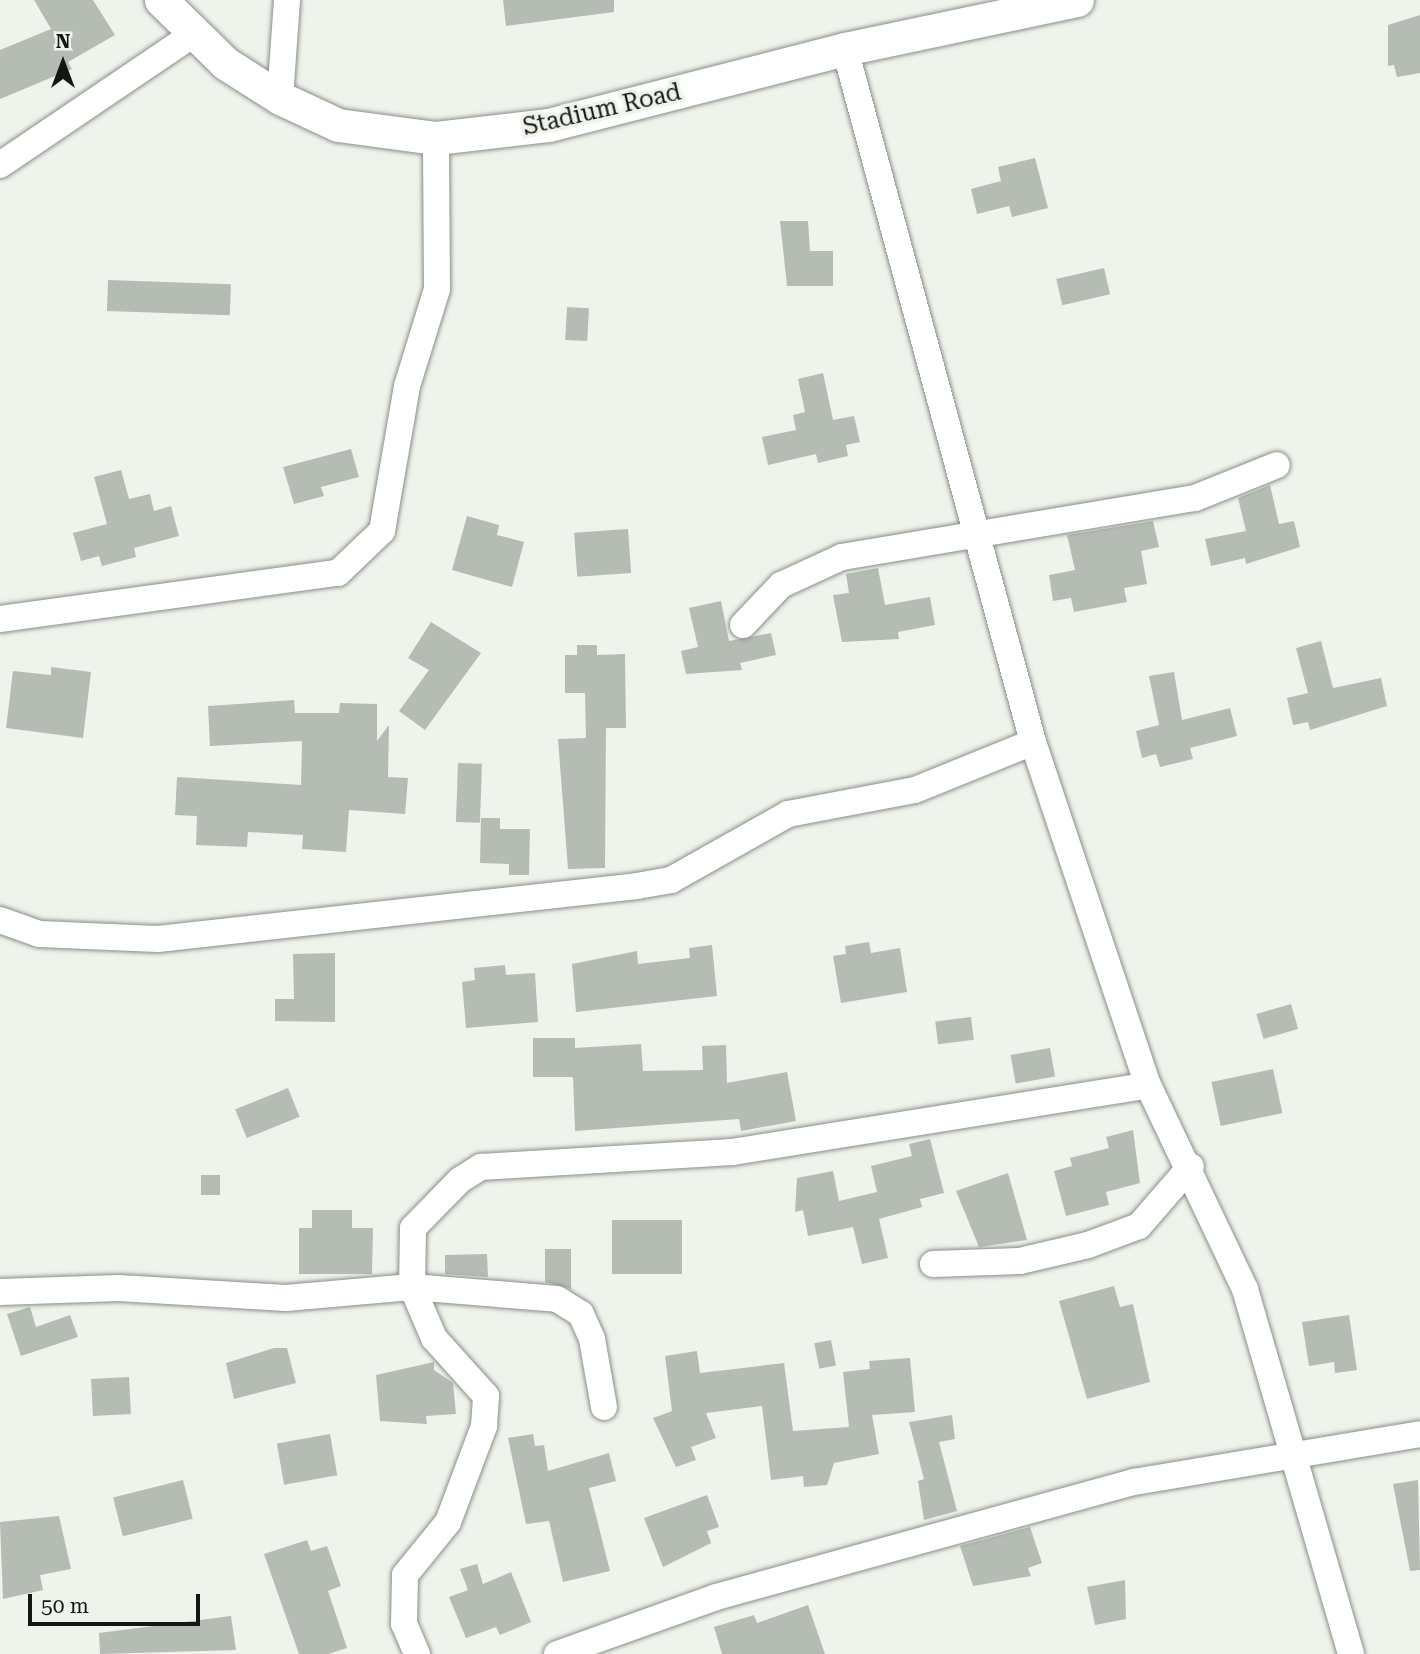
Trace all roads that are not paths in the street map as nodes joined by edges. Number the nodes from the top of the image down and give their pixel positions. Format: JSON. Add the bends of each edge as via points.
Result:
{"nodes":[{"id":1,"x":161,"y":0,"type":"edge"},
{"id":2,"x":287,"y":0,"type":"edge"},
{"id":3,"x":1077,"y":0,"type":"edge"},
{"id":4,"x":192,"y":35,"type":"junction"},
{"id":5,"x":845,"y":49,"type":"junction"},
{"id":6,"x":280,"y":98,"type":"junction"},
{"id":7,"x":436,"y":138,"type":"junction"},
{"id":8,"x":0,"y":165,"type":"edge"},
{"id":9,"x":1277,"y":465,"type":"dead end"},
{"id":10,"x":975,"y":530,"type":"junction"},
{"id":11,"x":0,"y":619,"type":"edge"},
{"id":12,"x":743,"y":625,"type":"dead end"},
{"id":13,"x":1033,"y":742,"type":"junction"},
{"id":14,"x":0,"y":920,"type":"edge"},
{"id":15,"x":1148,"y":1085,"type":"junction"},
{"id":16,"x":1191,"y":1166,"type":"junction"},
{"id":17,"x":933,"y":1264,"type":"dead end"},
{"id":18,"x":412,"y":1287,"type":"junction"},
{"id":19,"x":0,"y":1292,"type":"edge"},
{"id":20,"x":604,"y":1407,"type":"dead end"},
{"id":21,"x":1420,"y":1434,"type":"edge"},
{"id":22,"x":1290,"y":1459,"type":"junction"},
{"id":23,"x":416,"y":1654,"type":"edge"},
{"id":24,"x":557,"y":1654,"type":"edge"},
{"id":25,"x":1351,"y":1654,"type":"edge"}],
"edges":[{"from":1,"to":4,"type":"main road","name":"Stadium Road"},
{"from":2,"to":6,"type":"street"},
{"from":3,"to":5,"type":"main road","name":"Stadium Road"},
{"from":4,"to":6,"type":"main road","name":"Stadium Road"},
{"from":4,"to":8,"type":"street"},
{"from":5,"to":7,"type":"main road","name":"Stadium Road","via":[[549,125]]},
{"from":5,"to":10,"type":"street"},
{"from":6,"to":7,"type":"main road","name":"Stadium Road","via":[[338,125]]},
{"from":7,"to":11,"type":"street","via":[[437,289],[407,386],[382,531],[338,573]]},
{"from":9,"to":10,"type":"street","via":[[1195,498]]},
{"from":10,"to":12,"type":"street","via":[[842,556],[780,585]]},
{"from":10,"to":13,"type":"street"},
{"from":13,"to":14,"type":"street","via":[[915,790],[788,814],[671,880],[637,886],[158,939],[39,934]]},
{"from":13,"to":15,"type":"street"},
{"from":15,"to":16,"type":"street"},
{"from":15,"to":18,"type":"street","via":[[732,1152],[481,1167],[413,1228]]},
{"from":16,"to":17,"type":"street","via":[[1139,1226],[1088,1245],[1020,1261]]},
{"from":16,"to":22,"type":"street","via":[[1245,1289]]},
{"from":18,"to":19,"type":"street","via":[[286,1298],[119,1288]]},
{"from":18,"to":20,"type":"street","via":[[557,1299],[581,1314]]},
{"from":18,"to":23,"type":"street","via":[[434,1338],[486,1396],[484,1426],[448,1522],[405,1575],[404,1624]]},
{"from":21,"to":22,"type":"street"},
{"from":22,"to":24,"type":"street","via":[[1122,1485],[716,1597]]},
{"from":22,"to":25,"type":"street"}]}
